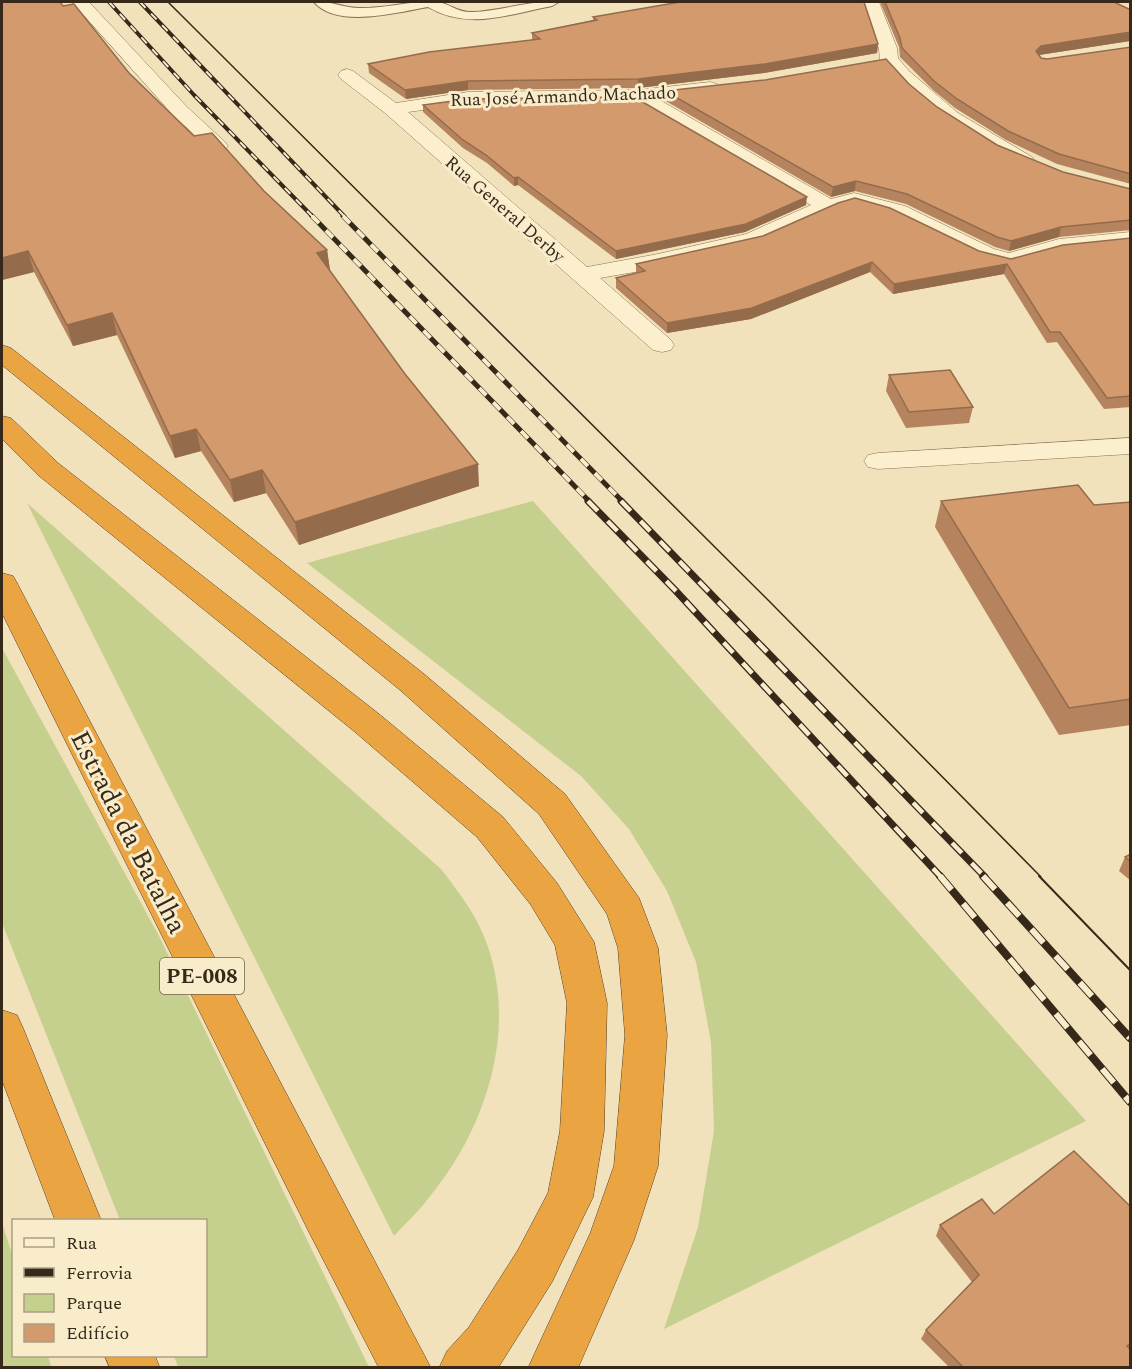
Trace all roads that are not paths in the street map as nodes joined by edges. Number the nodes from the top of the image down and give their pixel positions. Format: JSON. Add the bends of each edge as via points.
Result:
{"nodes":[{"id":1,"x":80,"y":2,"type":"edge"},
{"id":2,"x":321,"y":2,"type":"edge"},
{"id":3,"x":431,"y":2,"type":"edge"},
{"id":4,"x":552,"y":2,"type":"edge"},
{"id":5,"x":871,"y":2,"type":"edge"},
{"id":6,"x":889,"y":59,"type":"junction"},
{"id":7,"x":868,"y":62,"type":"edge"},
{"id":8,"x":347,"y":75,"type":"dead end"},
{"id":9,"x":730,"y":85,"type":"edge"},
{"id":10,"x":638,"y":96,"type":"junction"},
{"id":11,"x":392,"y":110,"type":"junction"},
{"id":12,"x":218,"y":146,"type":"edge"},
{"id":13,"x":1041,"y":168,"type":"edge"},
{"id":14,"x":828,"y":206,"type":"junction"},
{"id":15,"x":1131,"y":239,"type":"edge"},
{"id":16,"x":581,"y":275,"type":"junction"},
{"id":17,"x":662,"y":345,"type":"dead end"},
{"id":18,"x":2,"y":352,"type":"edge"},
{"id":19,"x":2,"y":424,"type":"edge"},
{"id":20,"x":1131,"y":446,"type":"edge"},
{"id":21,"x":878,"y":461,"type":"dead end"},
{"id":22,"x":2,"y":583,"type":"edge"},
{"id":23,"x":2,"y":1028,"type":"edge"},
{"id":24,"x":77,"y":1219,"type":"edge"},
{"id":25,"x":406,"y":1368,"type":"edge"},
{"id":26,"x":464,"y":1368,"type":"edge"},
{"id":27,"x":553,"y":1368,"type":"edge"}],
"edges":[{"from":1,"to":12,"type":"street","via":[[180,111]]},
{"from":2,"to":3,"type":"lane","via":[[338,10],[359,12]]},
{"from":3,"to":4,"type":"lane","via":[[448,13],[471,16]]},
{"from":5,"to":6,"type":"street"},
{"from":6,"to":7,"type":"street"},
{"from":6,"to":13,"type":"street","via":[[901,76],[937,106],[999,147]]},
{"from":8,"to":11,"type":"street","name":"Rua General Derby"},
{"from":9,"to":10,"type":"street","name":"Rua José Armando Machado"},
{"from":10,"to":11,"type":"street","name":"Rua José Armando Machado","via":[[468,98]]},
{"from":10,"to":14,"type":"street"},
{"from":11,"to":16,"type":"street","name":"Rua General Derby"},
{"from":14,"to":15,"type":"street","via":[[845,200],[866,201],[986,254],[1009,260],[1059,246]]},
{"from":14,"to":16,"type":"street","via":[[753,239]]},
{"from":16,"to":17,"type":"street","name":"Rua General Derby"},
{"from":18,"to":27,"type":"highway","via":[[412,682],[552,804],[625,909],[638,948],[646,1035],[636,1166],[610,1240]]},
{"from":19,"to":26,"type":"highway","via":[[48,469],[368,723],[490,827],[544,894],[574,942],[587,1003],[582,1131],[570,1197],[535,1266],[486,1344]]},
{"from":20,"to":21,"type":"street"},
{"from":22,"to":25,"type":"highway","name":"Estrada da Batalha","number":"PE-008"},
{"from":23,"to":24,"type":"highway"}]}
